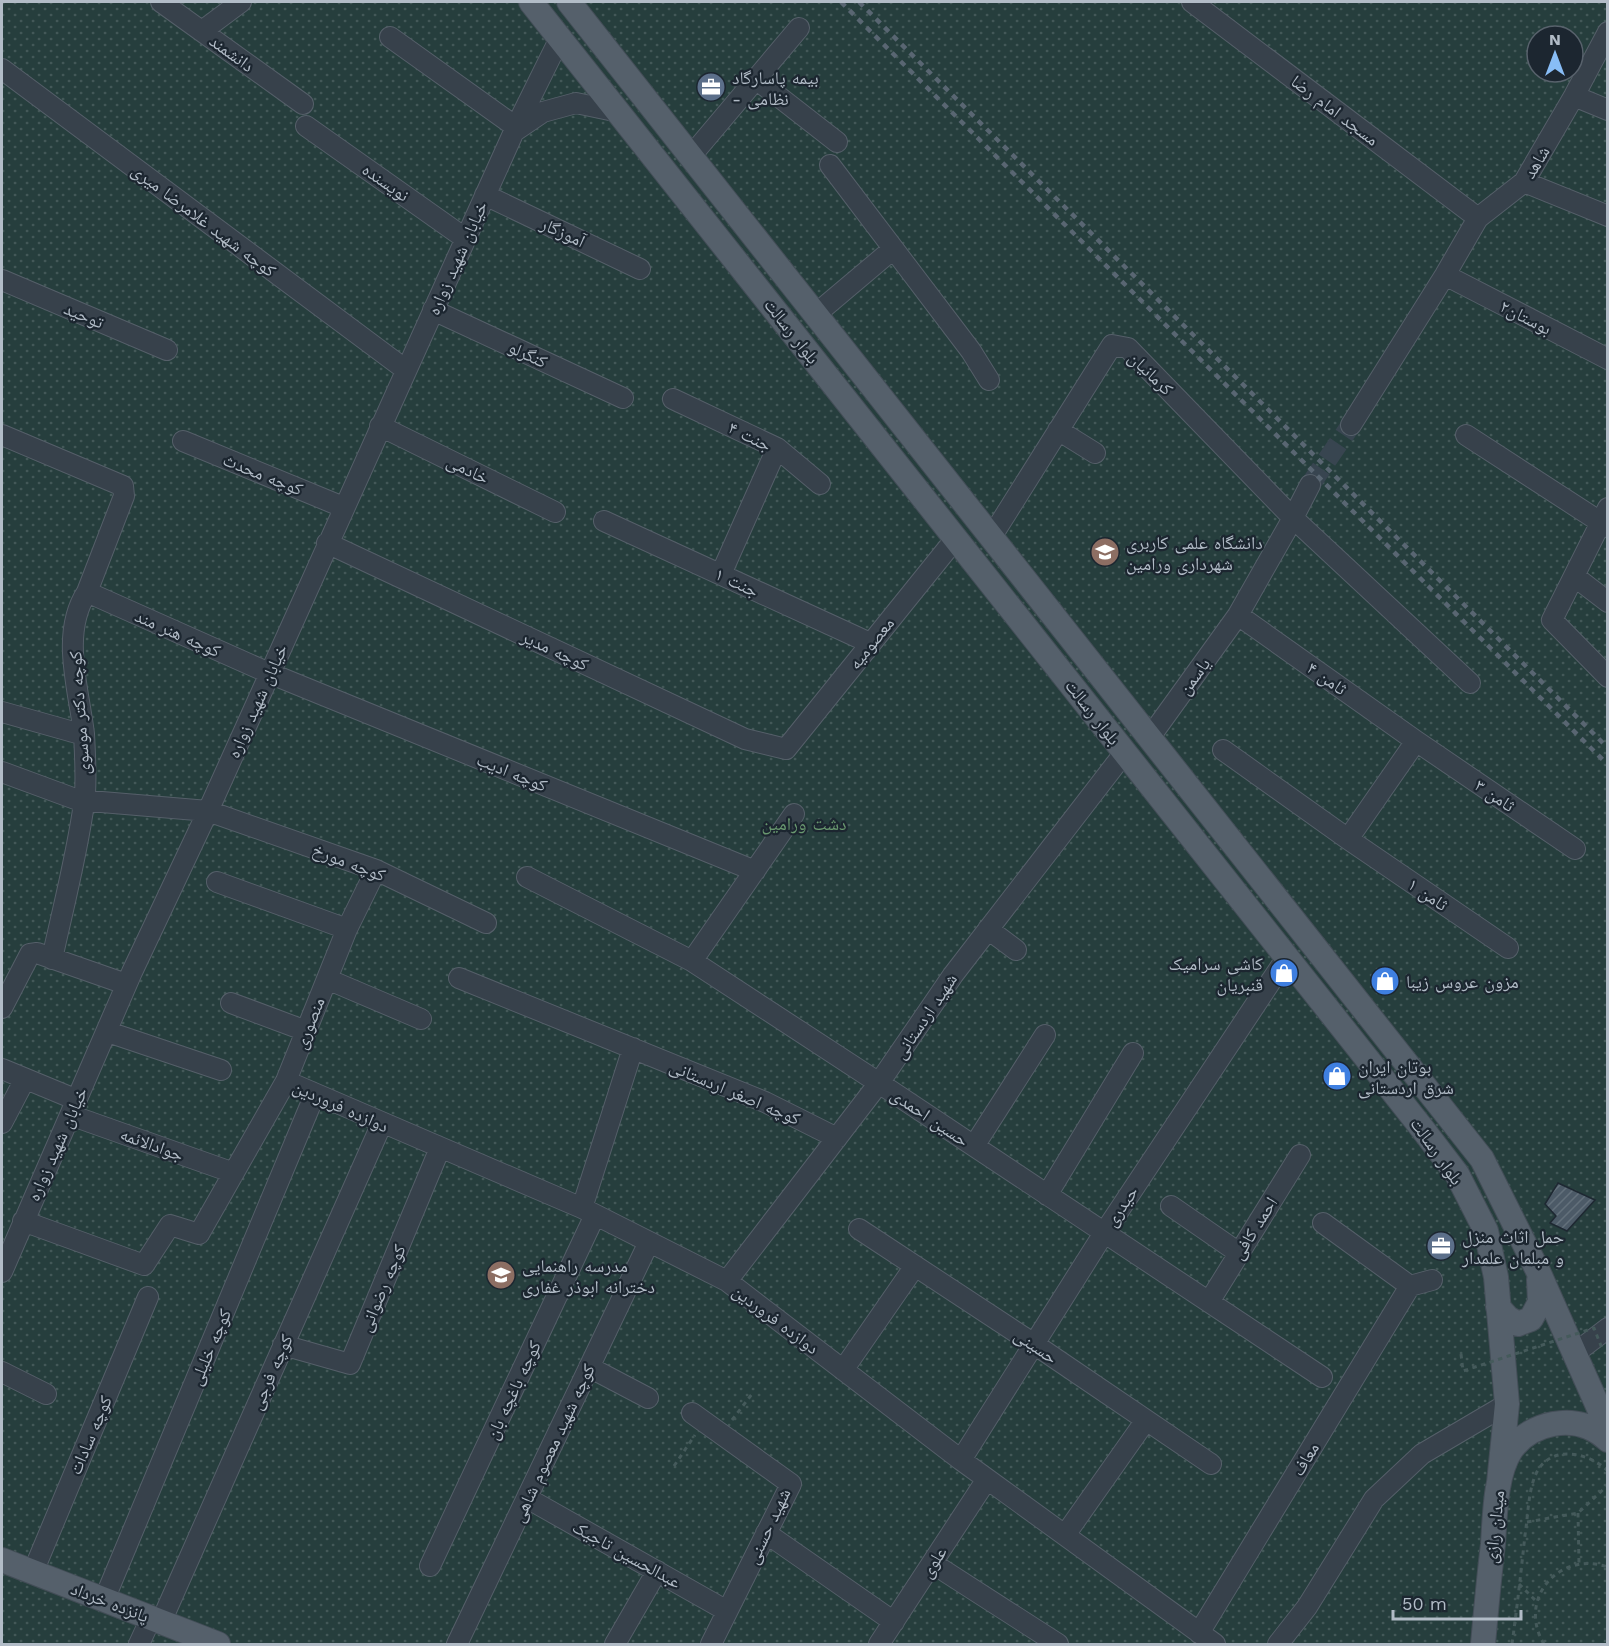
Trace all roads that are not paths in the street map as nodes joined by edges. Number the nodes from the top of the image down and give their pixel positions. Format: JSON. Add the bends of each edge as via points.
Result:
{"nodes":[{"id":1,"x":161,"y":2,"type":"edge"},
{"id":2,"x":241,"y":2,"type":"edge"},
{"id":3,"x":531,"y":2,"type":"edge"},
{"id":4,"x":568,"y":2,"type":"edge"},
{"id":5,"x":1192,"y":2,"type":"edge"},
{"id":6,"x":799,"y":28,"type":"dead end"},
{"id":7,"x":202,"y":31,"type":"junction"},
{"id":8,"x":1608,"y":32,"type":"edge"},
{"id":9,"x":390,"y":37,"type":"dead end"},
{"id":10,"x":560,"y":38,"type":"junction"},
{"id":11,"x":2,"y":69,"type":"edge"},
{"id":12,"x":756,"y":78,"type":"junction"},
{"id":13,"x":1575,"y":96,"type":"junction"},
{"id":14,"x":303,"y":104,"type":"dead end"},
{"id":15,"x":1608,"y":110,"type":"edge"},
{"id":16,"x":619,"y":112,"type":"junction"},
{"id":17,"x":306,"y":126,"type":"dead end"},
{"id":18,"x":515,"y":129,"type":"junction"},
{"id":19,"x":837,"y":142,"type":"dead end"},
{"id":20,"x":691,"y":156,"type":"junction"},
{"id":21,"x":830,"y":165,"type":"dead end"},
{"id":22,"x":1524,"y":182,"type":"junction"},
{"id":23,"x":485,"y":195,"type":"junction"},
{"id":24,"x":734,"y":210,"type":"junction"},
{"id":25,"x":1608,"y":216,"type":"edge"},
{"id":26,"x":1478,"y":218,"type":"junction"},
{"id":27,"x":711,"y":228,"type":"junction"},
{"id":28,"x":466,"y":238,"type":"junction"},
{"id":29,"x":893,"y":249,"type":"junction"},
{"id":30,"x":640,"y":268,"type":"dead end"},
{"id":31,"x":1444,"y":275,"type":"junction"},
{"id":32,"x":2,"y":280,"type":"edge"},
{"id":33,"x":433,"y":310,"type":"junction"},
{"id":34,"x":816,"y":314,"type":"junction"},
{"id":35,"x":166,"y":350,"type":"dead end"},
{"id":36,"x":1608,"y":358,"type":"edge"},
{"id":37,"x":406,"y":370,"type":"junction"},
{"id":38,"x":989,"y":380,"type":"dead end"},
{"id":39,"x":623,"y":398,"type":"dead end"},
{"id":40,"x":673,"y":399,"type":"dead end"},
{"id":41,"x":1351,"y":425,"type":"tunnel mouth"},
{"id":42,"x":380,"y":426,"type":"junction"},
{"id":43,"x":1058,"y":430,"type":"junction"},
{"id":44,"x":2,"y":435,"type":"edge"},
{"id":45,"x":1466,"y":435,"type":"dead end"},
{"id":46,"x":183,"y":441,"type":"dead end"},
{"id":47,"x":777,"y":448,"type":"junction"},
{"id":48,"x":1095,"y":453,"type":"dead end"},
{"id":49,"x":820,"y":484,"type":"dead end"},
{"id":50,"x":1310,"y":485,"type":"tunnel mouth"},
{"id":51,"x":343,"y":507,"type":"junction"},
{"id":52,"x":555,"y":512,"type":"dead end"},
{"id":53,"x":1293,"y":518,"type":"junction"},
{"id":54,"x":604,"y":520,"type":"dead end"},
{"id":55,"x":1605,"y":520,"type":"edge"},
{"id":56,"x":992,"y":536,"type":"junction"},
{"id":57,"x":956,"y":538,"type":"junction"},
{"id":58,"x":327,"y":543,"type":"junction"},
{"id":59,"x":721,"y":574,"type":"junction"},
{"id":60,"x":1574,"y":576,"type":"junction"},
{"id":61,"x":87,"y":592,"type":"junction"},
{"id":62,"x":1608,"y":602,"type":"edge"},
{"id":63,"x":1238,"y":615,"type":"junction"},
{"id":64,"x":870,"y":644,"type":"junction"},
{"id":65,"x":269,"y":673,"type":"junction"},
{"id":66,"x":1608,"y":677,"type":"edge"},
{"id":67,"x":1470,"y":682,"type":"dead end"},
{"id":68,"x":2,"y":712,"type":"edge"},
{"id":69,"x":84,"y":735,"type":"junction"},
{"id":70,"x":1150,"y":737,"type":"junction"},
{"id":71,"x":1416,"y":741,"type":"junction"},
{"id":72,"x":786,"y":749,"type":"joint"},
{"id":73,"x":1223,"y":750,"type":"dead end"},
{"id":74,"x":1125,"y":752,"type":"junction"},
{"id":75,"x":2,"y":772,"type":"edge"},
{"id":76,"x":85,"y":801,"type":"junction"},
{"id":77,"x":208,"y":811,"type":"junction"},
{"id":78,"x":795,"y":814,"type":"dead end"},
{"id":79,"x":1348,"y":839,"type":"junction"},
{"id":80,"x":1575,"y":849,"type":"dead end"},
{"id":81,"x":376,"y":870,"type":"junction"},
{"id":82,"x":755,"y":871,"type":"junction"},
{"id":83,"x":527,"y":877,"type":"dead end"},
{"id":84,"x":217,"y":882,"type":"dead end"},
{"id":85,"x":486,"y":924,"type":"dead end"},
{"id":86,"x":347,"y":929,"type":"junction"},
{"id":87,"x":988,"y":929,"type":"junction"},
{"id":88,"x":1508,"y":948,"type":"dead end"},
{"id":89,"x":1016,"y":950,"type":"dead end"},
{"id":90,"x":1287,"y":957,"type":"junction"},
{"id":91,"x":52,"y":959,"type":"junction"},
{"id":92,"x":692,"y":962,"type":"junction"},
{"id":93,"x":459,"y":978,"type":"dead end"},
{"id":94,"x":327,"y":979,"type":"junction"},
{"id":95,"x":120,"y":982,"type":"dead end"},
{"id":96,"x":231,"y":1003,"type":"dead end"},
{"id":97,"x":2,"y":1008,"type":"edge"},
{"id":98,"x":421,"y":1020,"type":"dead end"},
{"id":99,"x":306,"y":1031,"type":"junction"},
{"id":100,"x":108,"y":1032,"type":"junction"},
{"id":101,"x":1045,"y":1035,"type":"dead end"},
{"id":102,"x":633,"y":1048,"type":"junction"},
{"id":103,"x":1133,"y":1053,"type":"dead end"},
{"id":104,"x":2,"y":1069,"type":"edge"},
{"id":105,"x":221,"y":1070,"type":"dead end"},
{"id":106,"x":25,"y":1079,"type":"junction"},
{"id":107,"x":286,"y":1081,"type":"junction"},
{"id":108,"x":879,"y":1083,"type":"junction"},
{"id":109,"x":315,"y":1094,"type":"junction"},
{"id":110,"x":73,"y":1108,"type":"junction"},
{"id":111,"x":2,"y":1123,"type":"edge"},
{"id":112,"x":382,"y":1123,"type":"junction"},
{"id":113,"x":837,"y":1138,"type":"junction"},
{"id":114,"x":974,"y":1146,"type":"junction"},
{"id":115,"x":440,"y":1148,"type":"junction"},
{"id":116,"x":1300,"y":1155,"type":"dead end"},
{"id":117,"x":234,"y":1173,"type":"junction"},
{"id":118,"x":1047,"y":1195,"type":"junction"},
{"id":119,"x":1171,"y":1206,"type":"dead end"},
{"id":120,"x":589,"y":1211,"type":"junction"},
{"id":121,"x":23,"y":1221,"type":"junction"},
{"id":122,"x":1323,"y":1222,"type":"dead end"},
{"id":123,"x":859,"y":1229,"type":"dead end"},
{"id":124,"x":1104,"y":1233,"type":"junction"},
{"id":125,"x":649,"y":1242,"type":"junction"},
{"id":126,"x":1239,"y":1252,"type":"junction"},
{"id":127,"x":915,"y":1266,"type":"junction"},
{"id":128,"x":1538,"y":1271,"type":"junction"},
{"id":129,"x":2,"y":1272,"type":"edge"},
{"id":130,"x":1432,"y":1280,"type":"dead end"},
{"id":131,"x":727,"y":1281,"type":"junction"},
{"id":132,"x":1410,"y":1286,"type":"junction"},
{"id":133,"x":148,"y":1297,"type":"dead end"},
{"id":134,"x":1209,"y":1302,"type":"junction"},
{"id":135,"x":1498,"y":1307,"type":"junction"},
{"id":136,"x":1608,"y":1328,"type":"edge"},
{"id":137,"x":1034,"y":1344,"type":"junction"},
{"id":138,"x":284,"y":1345,"type":"junction"},
{"id":139,"x":1576,"y":1359,"type":"junction"},
{"id":140,"x":589,"y":1367,"type":"junction"},
{"id":141,"x":843,"y":1370,"type":"junction"},
{"id":142,"x":2,"y":1372,"type":"edge"},
{"id":143,"x":1322,"y":1377,"type":"dead end"},
{"id":144,"x":1608,"y":1389,"type":"edge"},
{"id":145,"x":46,"y":1394,"type":"dead end"},
{"id":146,"x":648,"y":1398,"type":"dead end"},
{"id":147,"x":1507,"y":1404,"type":"junction"},
{"id":148,"x":698,"y":1418,"type":"road end"},
{"id":149,"x":1146,"y":1420,"type":"junction"},
{"id":150,"x":1608,"y":1429,"type":"edge"},
{"id":151,"x":1608,"y":1440,"type":"edge"},
{"id":152,"x":961,"y":1460,"type":"junction"},
{"id":153,"x":1211,"y":1464,"type":"dead end"},
{"id":154,"x":987,"y":1479,"type":"junction"},
{"id":155,"x":1499,"y":1483,"type":"junction"},
{"id":156,"x":527,"y":1498,"type":"junction"},
{"id":157,"x":766,"y":1533,"type":"junction"},
{"id":158,"x":1065,"y":1535,"type":"junction"},
{"id":159,"x":2,"y":1560,"type":"edge"},
{"id":160,"x":932,"y":1563,"type":"junction"},
{"id":161,"x":430,"y":1566,"type":"dead end"},
{"id":162,"x":657,"y":1571,"type":"junction"},
{"id":163,"x":33,"y":1572,"type":"junction"},
{"id":164,"x":104,"y":1600,"type":"junction"},
{"id":165,"x":728,"y":1611,"type":"junction"},
{"id":166,"x":156,"y":1620,"type":"junction"},
{"id":167,"x":894,"y":1622,"type":"junction"},
{"id":168,"x":1207,"y":1639,"type":"edge"},
{"id":169,"x":139,"y":1644,"type":"edge"},
{"id":170,"x":218,"y":1644,"type":"edge"},
{"id":171,"x":457,"y":1644,"type":"edge"},
{"id":172,"x":615,"y":1644,"type":"edge"},
{"id":173,"x":712,"y":1644,"type":"edge"},
{"id":174,"x":879,"y":1644,"type":"edge"},
{"id":175,"x":1058,"y":1644,"type":"edge"},
{"id":176,"x":1278,"y":1644,"type":"edge"},
{"id":177,"x":1483,"y":1644,"type":"edge"}],
"edges":[{"from":1,"to":7,"type":"street","name":"دانشمند"},
{"from":2,"to":7,"type":"street"},
{"from":3,"to":10,"type":"main road","name":"بلوار رسالت"},
{"from":4,"to":20,"type":"main road","name":"بلوار رسالت"},
{"from":5,"to":26,"type":"street","name":"مسجد امام رضا"},
{"from":6,"to":12,"type":"street"},
{"from":7,"to":14,"type":"street","name":"دانشمند"},
{"from":8,"to":13,"type":"street","name":"شاهد"},
{"from":9,"to":18,"type":"street"},
{"from":10,"to":16,"type":"main road","name":"بلوار رسالت"},
{"from":10,"to":18,"type":"street","name":"خیابان شهید زواره"},
{"from":11,"to":37,"type":"street","name":"کوچه شهید غلامرضا میری"},
{"from":12,"to":19,"type":"street"},
{"from":12,"to":20,"type":"street"},
{"from":13,"to":15,"type":"street"},
{"from":13,"to":22,"type":"street","name":"شاهد"},
{"from":16,"to":18,"type":"street","via":[[576,103],[543,112]]},
{"from":16,"to":27,"type":"main road","name":"بلوار رسالت"},
{"from":17,"to":28,"type":"street","name":"نویسنده"},
{"from":18,"to":23,"type":"street","name":"خیابان شهید زواره"},
{"from":20,"to":24,"type":"main road","name":"بلوار رسالت"},
{"from":21,"to":29,"type":"street"},
{"from":22,"to":25,"type":"street"},
{"from":22,"to":26,"type":"street","name":"شاهد"},
{"from":23,"to":28,"type":"street","name":"خیابان شهید زواره"},
{"from":23,"to":30,"type":"street","name":"آموزگار"},
{"from":24,"to":27,"type":"main road"},
{"from":24,"to":34,"type":"main road","name":"بلوار رسالت"},
{"from":26,"to":31,"type":"street","name":"شاهد"},
{"from":27,"to":57,"type":"main road","name":"بلوار رسالت"},
{"from":28,"to":33,"type":"street","name":"خیابان شهید زواره"},
{"from":29,"to":34,"type":"street"},
{"from":29,"to":38,"type":"street"},
{"from":31,"to":36,"type":"street","name":"بوستان۲"},
{"from":31,"to":41,"type":"street","name":"شاهد"},
{"from":32,"to":35,"type":"street","name":"توحید"},
{"from":33,"to":37,"type":"street","name":"خیابان شهید زواره"},
{"from":33,"to":39,"type":"street","name":"کنگرلو"},
{"from":34,"to":56,"type":"main road","name":"بلوار رسالت"},
{"from":37,"to":42,"type":"street","name":"خیابان شهید زواره"},
{"from":40,"to":47,"type":"street","name":"جنت ۴"},
{"from":42,"to":51,"type":"street","name":"خیابان شهید زواره"},
{"from":42,"to":52,"type":"street","name":"خادمی"},
{"from":43,"to":48,"type":"street"},
{"from":43,"to":53,"type":"street","name":"کرمانیان","via":[[1112,345],[1128,348]]},
{"from":43,"to":56,"type":"street","name":"کرمانیان"},
{"from":44,"to":61,"type":"street","name":"کوچه دکتر موسوی","via":[[123,486],[124,496]]},
{"from":45,"to":55,"type":"street"},
{"from":46,"to":51,"type":"street","name":"کوچه محدث"},
{"from":47,"to":49,"type":"street","name":"جنت ۴"},
{"from":47,"to":59,"type":"street"},
{"from":50,"to":53,"type":"street","name":"یاسمن"},
{"from":51,"to":58,"type":"street","name":"خیابان شهید زواره"},
{"from":53,"to":63,"type":"street","name":"یاسمن"},
{"from":53,"to":67,"type":"street"},
{"from":54,"to":59,"type":"street","name":"جنت ۱"},
{"from":55,"to":60,"type":"street"},
{"from":56,"to":70,"type":"main road","name":"بلوار رسالت"},
{"from":57,"to":64,"type":"street","name":"معصومیه"},
{"from":57,"to":74,"type":"main road","name":"بلوار رسالت"},
{"from":58,"to":65,"type":"street","name":"خیابان شهید زواره"},
{"from":58,"to":72,"type":"street","name":"کوچه مدیر","via":[[745,739]]},
{"from":59,"to":64,"type":"street","name":"جنت ۱"},
{"from":60,"to":62,"type":"street"},
{"from":60,"to":66,"type":"street","via":[[1552,620]]},
{"from":61,"to":65,"type":"street","name":"کوچه هنر مند"},
{"from":61,"to":69,"type":"street","name":"کوچه دکتر موسوی","via":[[78,611],[72,663]]},
{"from":63,"to":70,"type":"street","name":"یاسمن"},
{"from":63,"to":71,"type":"street","name":"ثامن ۴"},
{"from":64,"to":72,"type":"street","name":"معصومیه"},
{"from":65,"to":77,"type":"street","name":"خیابان شهید زواره"},
{"from":65,"to":82,"type":"street","name":"کوچه ادیب"},
{"from":68,"to":69,"type":"street"},
{"from":69,"to":76,"type":"street","name":"کوچه دکتر موسوی"},
{"from":70,"to":128,"type":"main road","name":"بلوار رسالت","via":[[1482,1159]]},
{"from":71,"to":79,"type":"street"},
{"from":71,"to":80,"type":"street","name":"ثامن ۳"},
{"from":73,"to":79,"type":"street","name":"ثامن ۱"},
{"from":74,"to":87,"type":"street","name":"شهید اردستانی"},
{"from":74,"to":90,"type":"main road","name":"بلوار رسالت"},
{"from":75,"to":76,"type":"street","name":"کوچه مورخ"},
{"from":76,"to":77,"type":"street","name":"کوچه مورخ"},
{"from":76,"to":91,"type":"street","name":"کوچه دکتر موسوی"},
{"from":77,"to":81,"type":"street","name":"کوچه مورخ"},
{"from":77,"to":100,"type":"street","name":"خیابان شهید زواره"},
{"from":78,"to":82,"type":"street"},
{"from":79,"to":88,"type":"street","name":"ثامن ۱"},
{"from":81,"to":85,"type":"street","name":"کوچه مورخ"},
{"from":81,"to":86,"type":"street","name":"منصوری"},
{"from":82,"to":92,"type":"street"},
{"from":83,"to":92,"type":"street","name":"حسین احمدی"},
{"from":84,"to":86,"type":"street"},
{"from":86,"to":94,"type":"street","name":"منصوری"},
{"from":87,"to":89,"type":"street"},
{"from":87,"to":108,"type":"street","name":"شهید اردستانی"},
{"from":90,"to":124,"type":"street","name":"حیدری"},
{"from":90,"to":135,"type":"main road","name":"بلوار رسالت","via":[[1457,1174],[1486,1231]]},
{"from":91,"to":95,"type":"street"},
{"from":91,"to":97,"type":"street","via":[[30,954]]},
{"from":92,"to":108,"type":"street","name":"حسین احمدی"},
{"from":93,"to":102,"type":"street","name":"کوچه اصغر اردستانی"},
{"from":94,"to":98,"type":"street"},
{"from":94,"to":99,"type":"street","name":"منصوری"},
{"from":96,"to":99,"type":"street"},
{"from":99,"to":107,"type":"street","name":"منصوری"},
{"from":100,"to":105,"type":"street"},
{"from":100,"to":110,"type":"street","name":"خیابان شهید زواره"},
{"from":101,"to":114,"type":"street"},
{"from":102,"to":113,"type":"street","name":"کوچه اصغر اردستانی","via":[[765,1102]]},
{"from":102,"to":120,"type":"street"},
{"from":103,"to":118,"type":"street"},
{"from":104,"to":106,"type":"street","name":"جوادالائمه"},
{"from":106,"to":110,"type":"street","name":"جوادالائمه"},
{"from":106,"to":111,"type":"street"},
{"from":107,"to":109,"type":"street","name":"دوازده فروردین"},
{"from":107,"to":117,"type":"street","name":"منصوری"},
{"from":108,"to":113,"type":"street","name":"شهید اردستانی"},
{"from":108,"to":114,"type":"street","name":"حسین احمدی"},
{"from":109,"to":112,"type":"street","name":"دوازده فروردین"},
{"from":109,"to":164,"type":"street","name":"کوچه خلیلی"},
{"from":110,"to":117,"type":"street","name":"جوادالائمه"},
{"from":110,"to":121,"type":"street","name":"خیابان شهید زواره"},
{"from":112,"to":115,"type":"street","name":"دوازده فروردین"},
{"from":112,"to":138,"type":"street","name":"کوچه فرجی"},
{"from":113,"to":131,"type":"street","name":"شهید اردستانی"},
{"from":114,"to":118,"type":"street","name":"حسین احمدی"},
{"from":115,"to":120,"type":"street","name":"دوازده فروردین"},
{"from":115,"to":138,"type":"street","name":"کوچه رضوانی","via":[[350,1364]]},
{"from":116,"to":126,"type":"street","name":"احمد کافی"},
{"from":117,"to":121,"type":"street","name":"منصوری","via":[[200,1234],[170,1224],[144,1265]]},
{"from":118,"to":124,"type":"street","name":"حسین احمدی"},
{"from":119,"to":126,"type":"street"},
{"from":120,"to":125,"type":"street","name":"دوازده فروردین"},
{"from":120,"to":161,"type":"street","name":"کوچه باغچه بان"},
{"from":121,"to":129,"type":"street","name":"خیابان شهید زواره"},
{"from":122,"to":132,"type":"street"},
{"from":123,"to":127,"type":"street","name":"حسینی"},
{"from":124,"to":134,"type":"street","name":"حسین احمدی"},
{"from":124,"to":137,"type":"street","name":"حیدری"},
{"from":125,"to":131,"type":"street","name":"دوازده فروردین"},
{"from":125,"to":140,"type":"street","name":"کوچه شهید معصوم شاهی"},
{"from":126,"to":134,"type":"street","name":"احمد کافی"},
{"from":127,"to":137,"type":"street","name":"حسینی"},
{"from":127,"to":141,"type":"street"},
{"from":128,"to":135,"type":"main road","via":[[1540,1302],[1531,1319],[1518,1324]]},
{"from":128,"to":139,"type":"main road","name":"بلوار رسالت"},
{"from":130,"to":132,"type":"street"},
{"from":131,"to":141,"type":"street","name":"دوازده فروردین"},
{"from":132,"to":168,"type":"street","name":"معاف"},
{"from":133,"to":163,"type":"street","name":"کوچه سادات"},
{"from":134,"to":143,"type":"street","name":"حسین احمدی"},
{"from":135,"to":147,"type":"main road","name":"بلوار رسالت"},
{"from":136,"to":139,"type":"street"},
{"from":137,"to":149,"type":"street","name":"حسینی"},
{"from":137,"to":152,"type":"street","name":"حیدری"},
{"from":138,"to":166,"type":"street","name":"کوچه فرجی"},
{"from":139,"to":144,"type":"main road"},
{"from":139,"to":150,"type":"main road","name":"بلوار رسالت"},
{"from":140,"to":146,"type":"street"},
{"from":140,"to":156,"type":"street","name":"کوچه شهید معصوم شاهی"},
{"from":141,"to":152,"type":"street","name":"دوازده فروردین"},
{"from":142,"to":145,"type":"street"},
{"from":147,"to":155,"type":"main road","name":"بلوار رسالت"},
{"from":147,"to":176,"type":"street","via":[[1422,1454],[1374,1499],[1307,1607]]},
{"from":148,"to":157,"type":"street","name":"شهید حسنی","via":[[790,1484]]},
{"from":149,"to":153,"type":"street","name":"حسینی"},
{"from":149,"to":158,"type":"street"},
{"from":151,"to":155,"type":"main road","name":"میدان رازی","via":[[1594,1428],[1577,1424],[1544,1426],[1526,1435],[1511,1450]]},
{"from":152,"to":154,"type":"street","name":"دوازده فروردین"},
{"from":154,"to":158,"type":"street","name":"دوازده فروردین"},
{"from":154,"to":160,"type":"street","name":"علوی"},
{"from":155,"to":177,"type":"main road","name":"میدان رازی"},
{"from":156,"to":162,"type":"street","name":"عبدالحسین تاجیک"},
{"from":156,"to":171,"type":"street","name":"کوچه شهید معصوم شاهی"},
{"from":157,"to":165,"type":"street","name":"شهید حسنی"},
{"from":157,"to":167,"type":"street"},
{"from":158,"to":168,"type":"street","name":"دوازده فروردین"},
{"from":159,"to":163,"type":"main road","name":"پانزده خرداد"},
{"from":160,"to":167,"type":"street","name":"علوی"},
{"from":160,"to":175,"type":"street"},
{"from":162,"to":165,"type":"street","name":"عبدالحسین تاجیک"},
{"from":162,"to":172,"type":"street"},
{"from":163,"to":164,"type":"main road","name":"پانزده خرداد"},
{"from":164,"to":166,"type":"main road","name":"پانزده خرداد"},
{"from":165,"to":173,"type":"street","name":"شهید حسنی"},
{"from":166,"to":169,"type":"street","name":"کوچه فرجی"},
{"from":166,"to":170,"type":"main road","name":"پانزده خرداد"},
{"from":167,"to":174,"type":"street","name":"علوی"}]}
